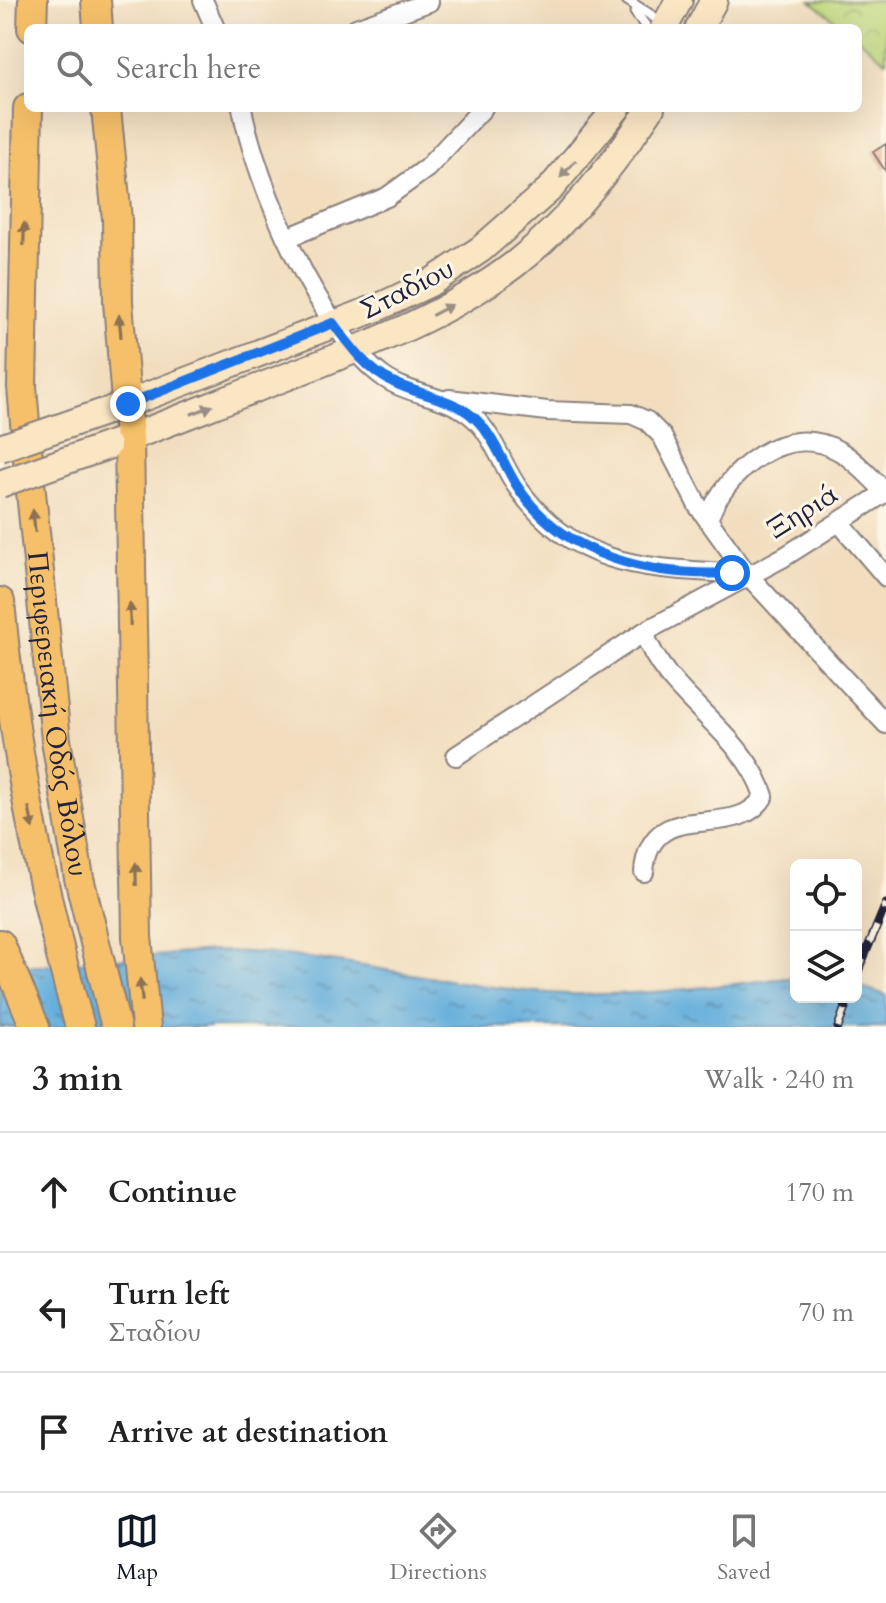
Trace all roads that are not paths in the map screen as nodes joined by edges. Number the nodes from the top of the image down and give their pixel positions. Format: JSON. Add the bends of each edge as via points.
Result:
{"nodes":[{"id":1,"x":33,"y":0,"type":"edge"},
{"id":2,"x":96,"y":0,"type":"edge"},
{"id":3,"x":203,"y":0,"type":"edge"},
{"id":4,"x":627,"y":0,"type":"edge"},
{"id":5,"x":714,"y":0,"type":"edge"},
{"id":6,"x":429,"y":2,"type":"edge"},
{"id":7,"x":668,"y":14,"type":"edge"},
{"id":8,"x":32,"y":24,"type":"edge"},
{"id":9,"x":98,"y":24,"type":"edge"},
{"id":10,"x":213,"y":24,"type":"edge"},
{"id":11,"x":367,"y":24,"type":"edge"},
{"id":12,"x":701,"y":24,"type":"edge"},
{"id":13,"x":28,"y":112,"type":"edge"},
{"id":14,"x":106,"y":112,"type":"edge"},
{"id":15,"x":243,"y":112,"type":"edge"},
{"id":16,"x":479,"y":112,"type":"edge"},
{"id":17,"x":614,"y":112,"type":"edge"},
{"id":18,"x":648,"y":112,"type":"edge"},
{"id":19,"x":287,"y":238,"type":"junction"},
{"id":20,"x":333,"y":323,"type":"junction"},
{"id":21,"x":354,"y":350,"type":"junction"},
{"id":22,"x":442,"y":400,"type":"junction"},
{"id":23,"x":116,"y":408,"type":"junction"},
{"id":24,"x":118,"y":442,"type":"junction"},
{"id":25,"x":0,"y":448,"type":"edge"},
{"id":26,"x":0,"y":484,"type":"edge"},
{"id":27,"x":886,"y":492,"type":"edge"},
{"id":28,"x":708,"y":519,"type":"junction"},
{"id":29,"x":839,"y":522,"type":"junction"},
{"id":30,"x":747,"y":574,"type":"junction"},
{"id":31,"x":886,"y":577,"type":"edge"},
{"id":32,"x":0,"y":602,"type":"edge"},
{"id":33,"x":644,"y":632,"type":"junction"},
{"id":34,"x":886,"y":724,"type":"edge"},
{"id":35,"x":456,"y":756,"type":"dead end"},
{"id":36,"x":644,"y":872,"type":"dead end"},
{"id":37,"x":2,"y":949,"type":"edge"},
{"id":38,"x":35,"y":1027,"type":"edge"},
{"id":39,"x":80,"y":1027,"type":"edge"},
{"id":40,"x":116,"y":1027,"type":"edge"},
{"id":41,"x":146,"y":1027,"type":"edge"}],
"edges":[{"from":1,"to":8,"type":"main road"},
{"from":2,"to":9,"type":"main road"},
{"from":3,"to":10,"type":"street"},
{"from":4,"to":7,"type":"lane"},
{"from":4,"to":7,"type":"lane"},
{"from":5,"to":12,"type":"main road"},
{"from":6,"to":11,"type":"street"},
{"from":40,"to":13,"type":"main road","name":"Περιφερειακή Οδός Βόλου","one_way":true,"via":[[79,878],[56,740],[27,450],[22,387]]},
{"from":23,"to":14,"type":"main road","one_way":true,"via":[[117,219]]},
{"from":15,"to":19,"type":"street"},
{"from":16,"to":19,"type":"street","via":[[400,189]]},
{"from":17,"to":20,"type":"main road","name":"Σταδίου","one_way":true,"via":[[551,188],[481,249],[410,294]]},
{"from":21,"to":18,"type":"main road","name":"Σταδίου","one_way":true,"via":[[446,308],[516,263],[594,186]]},
{"from":19,"to":20,"type":"street"},
{"from":20,"to":21,"type":"street"},
{"from":20,"to":23,"type":"main road","name":"Σταδίου"},
{"from":21,"to":22,"type":"street","via":[[393,383]]},
{"from":24,"to":21,"type":"main road","name":"Σταδίου","one_way":true},
{"from":22,"to":28,"type":"street","via":[[614,412],[643,419],[662,436]]},
{"from":22,"to":30,"type":"street","via":[[478,421],[523,494],[581,546],[613,560],[669,572]]},
{"from":23,"to":24,"type":"main road"},
{"from":23,"to":25,"type":"main road","name":"Σταδίου","bridge":true},
{"from":24,"to":26,"type":"main road","name":"Σταδίου","bridge":true},
{"from":41,"to":24,"type":"main road","one_way":true,"via":[[138,952]]},
{"from":27,"to":28,"type":"street","via":[[840,451],[820,443],[788,442],[724,486]]},
{"from":27,"to":29,"type":"street","name":"Ξηριά"},
{"from":28,"to":30,"type":"street"},
{"from":29,"to":30,"type":"street","name":"Ξηριά"},
{"from":29,"to":31,"type":"street"},
{"from":30,"to":33,"type":"street","name":"Ξηριά"},
{"from":30,"to":34,"type":"street"},
{"from":32,"to":39,"type":"main road","name":"Περιφερειακή Οδός Βόλου","one_way":true,"via":[[17,747]]},
{"from":33,"to":35,"type":"street","name":"Ξηριά"},
{"from":33,"to":36,"type":"street","via":[[661,668],[746,759],[764,796],[752,813],[738,820],[683,822],[668,828],[652,846]]},
{"from":37,"to":38,"type":"main road"}]}
